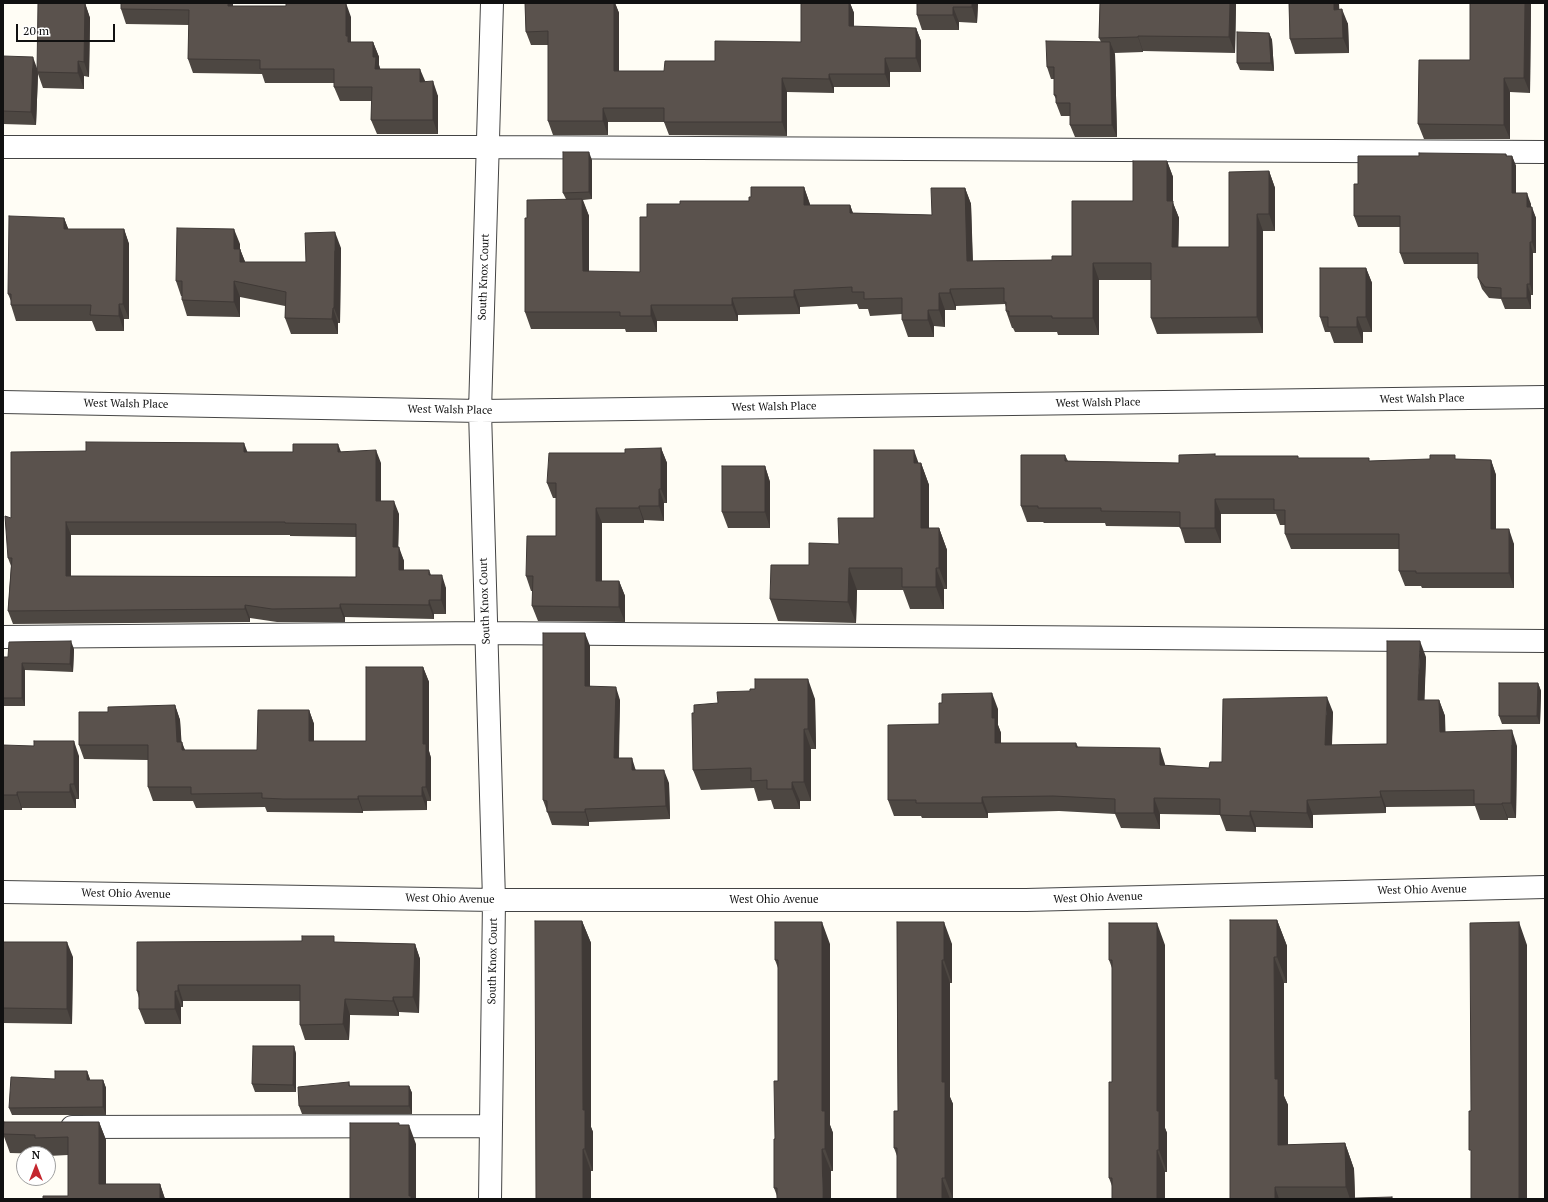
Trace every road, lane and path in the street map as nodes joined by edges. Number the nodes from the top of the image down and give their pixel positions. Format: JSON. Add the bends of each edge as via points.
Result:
{"nodes":[{"id":1,"x":492,"y":3,"type":"edge"},
{"id":2,"x":3,"y":147,"type":"edge"},
{"id":3,"x":488,"y":147,"type":"junction"},
{"id":4,"x":1545,"y":152,"type":"edge"},
{"id":5,"x":1545,"y":397,"type":"edge"},
{"id":6,"x":3,"y":402,"type":"edge"},
{"id":7,"x":480,"y":411,"type":"junction"},
{"id":8,"x":486,"y":633,"type":"junction"},
{"id":9,"x":3,"y":637,"type":"edge"},
{"id":10,"x":1545,"y":641,"type":"edge"},
{"id":11,"x":1545,"y":886,"type":"edge"},
{"id":12,"x":3,"y":892,"type":"edge"},
{"id":13,"x":494,"y":900,"type":"junction"},
{"id":14,"x":491,"y":1126,"type":"junction"},
{"id":15,"x":50,"y":1128,"type":"edge"},
{"id":16,"x":490,"y":1199,"type":"edge"}],
"edges":[{"from":1,"to":3,"type":"street","name":"South Knox Court"},
{"from":2,"to":3,"type":"street"},
{"from":3,"to":4,"type":"street"},
{"from":3,"to":7,"type":"street","name":"South Knox Court"},
{"from":5,"to":7,"type":"street","name":"West Walsh Place"},
{"from":6,"to":7,"type":"street","name":"West Walsh Place"},
{"from":7,"to":8,"type":"street","name":"South Knox Court"},
{"from":8,"to":9,"type":"street"},
{"from":8,"to":10,"type":"street"},
{"from":8,"to":13,"type":"street","name":"South Knox Court"},
{"from":11,"to":13,"type":"street","name":"West Ohio Avenue","via":[[1026,900]]},
{"from":12,"to":13,"type":"street","name":"West Ohio Avenue"},
{"from":13,"to":14,"type":"street","name":"South Knox Court"},
{"from":14,"to":15,"type":"street"},
{"from":14,"to":16,"type":"street","name":"South Knox Court"}]}
